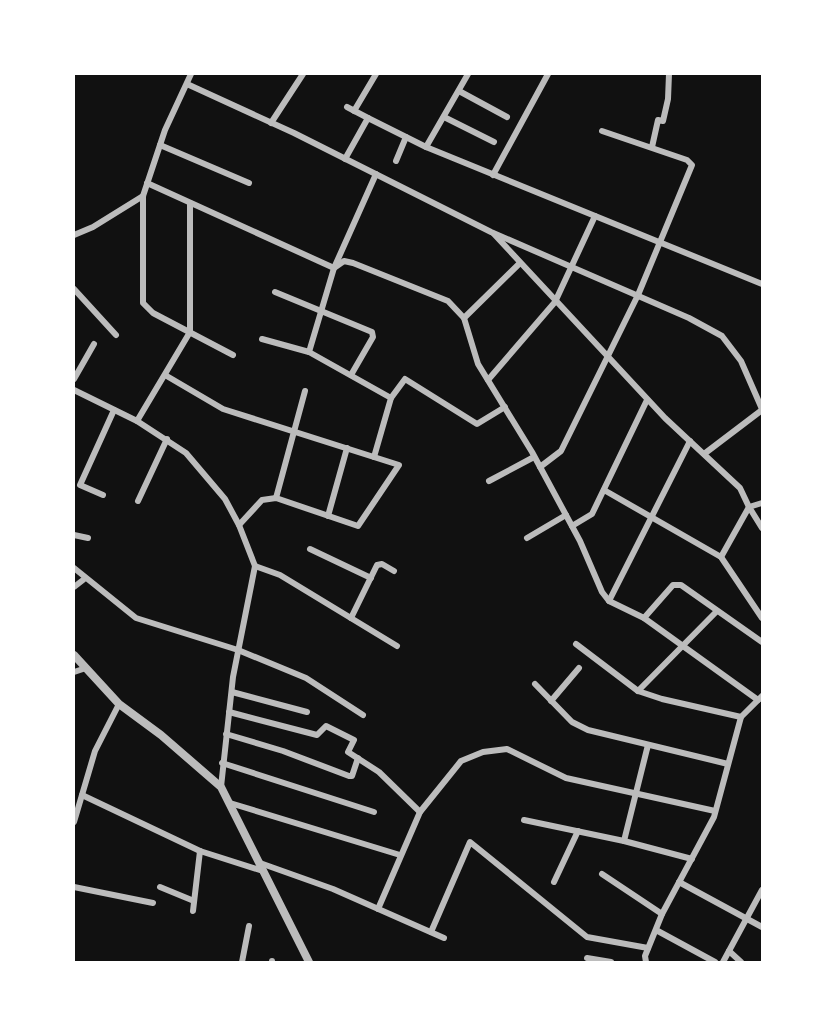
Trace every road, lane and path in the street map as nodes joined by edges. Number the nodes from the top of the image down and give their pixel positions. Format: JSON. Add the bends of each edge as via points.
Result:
{"nodes":[{"id":1,"x":191,"y":74,"type":"edge"},
{"id":2,"x":303,"y":74,"type":"edge"},
{"id":3,"x":376,"y":74,"type":"edge"},
{"id":4,"x":468,"y":74,"type":"edge"},
{"id":5,"x":548,"y":74,"type":"edge"},
{"id":6,"x":669,"y":74,"type":"edge"},
{"id":7,"x":187,"y":84,"type":"junction"},
{"id":8,"x":459,"y":91,"type":"junction"},
{"id":9,"x":347,"y":107,"type":"dead end"},
{"id":10,"x":354,"y":111,"type":"junction"},
{"id":11,"x":444,"y":117,"type":"junction"},
{"id":12,"x":507,"y":117,"type":"dead end"},
{"id":13,"x":368,"y":118,"type":"junction"},
{"id":14,"x":271,"y":123,"type":"junction"},
{"id":15,"x":602,"y":131,"type":"dead end"},
{"id":16,"x":406,"y":137,"type":"junction"},
{"id":17,"x":494,"y":142,"type":"dead end"},
{"id":18,"x":160,"y":145,"type":"junction"},
{"id":19,"x":426,"y":147,"type":"junction"},
{"id":20,"x":652,"y":147,"type":"junction"},
{"id":21,"x":345,"y":159,"type":"junction"},
{"id":22,"x":396,"y":161,"type":"dead end"},
{"id":23,"x":376,"y":174,"type":"junction"},
{"id":24,"x":493,"y":175,"type":"junction"},
{"id":25,"x":147,"y":183,"type":"junction"},
{"id":26,"x":249,"y":183,"type":"dead end"},
{"id":27,"x":143,"y":196,"type":"junction"},
{"id":28,"x":190,"y":203,"type":"junction"},
{"id":29,"x":596,"y":216,"type":"junction"},
{"id":30,"x":491,"y":232,"type":"junction"},
{"id":31,"x":74,"y":235,"type":"edge"},
{"id":32,"x":662,"y":243,"type":"junction"},
{"id":33,"x":520,"y":263,"type":"junction"},
{"id":34,"x":571,"y":265,"type":"junction"},
{"id":35,"x":334,"y":268,"type":"junction"},
{"id":36,"x":762,"y":284,"type":"edge"},
{"id":37,"x":74,"y":290,"type":"edge"},
{"id":38,"x":275,"y":292,"type":"dead end"},
{"id":39,"x":638,"y":295,"type":"junction"},
{"id":40,"x":555,"y":302,"type":"junction"},
{"id":41,"x":321,"y":311,"type":"junction"},
{"id":42,"x":464,"y":318,"type":"junction"},
{"id":43,"x":190,"y":332,"type":"junction"},
{"id":44,"x":116,"y":335,"type":"dead end"},
{"id":45,"x":262,"y":339,"type":"dead end"},
{"id":46,"x":94,"y":344,"type":"dead end"},
{"id":47,"x":309,"y":352,"type":"junction"},
{"id":48,"x":233,"y":356,"type":"dead end"},
{"id":49,"x":607,"y":357,"type":"junction"},
{"id":50,"x":165,"y":375,"type":"junction"},
{"id":51,"x":351,"y":375,"type":"junction"},
{"id":52,"x":74,"y":379,"type":"edge"},
{"id":53,"x":488,"y":380,"type":"junction"},
{"id":54,"x":74,"y":390,"type":"edge"},
{"id":55,"x":305,"y":391,"type":"dead end"},
{"id":56,"x":391,"y":398,"type":"junction"},
{"id":57,"x":647,"y":400,"type":"junction"},
{"id":58,"x":505,"y":407,"type":"junction"},
{"id":59,"x":762,"y":409,"type":"edge"},
{"id":60,"x":114,"y":410,"type":"junction"},
{"id":61,"x":137,"y":421,"type":"junction"},
{"id":62,"x":294,"y":431,"type":"junction"},
{"id":63,"x":167,"y":439,"type":"junction"},
{"id":64,"x":690,"y":441,"type":"junction"},
{"id":65,"x":347,"y":448,"type":"junction"},
{"id":66,"x":705,"y":454,"type":"junction"},
{"id":67,"x":374,"y":457,"type":"junction"},
{"id":68,"x":534,"y":457,"type":"junction"},
{"id":69,"x":540,"y":467,"type":"junction"},
{"id":70,"x":489,"y":482,"type":"dead end"},
{"id":71,"x":604,"y":490,"type":"junction"},
{"id":72,"x":103,"y":495,"type":"dead end"},
{"id":73,"x":276,"y":498,"type":"junction"},
{"id":74,"x":138,"y":501,"type":"dead end"},
{"id":75,"x":762,"y":503,"type":"edge"},
{"id":76,"x":749,"y":507,"type":"junction"},
{"id":77,"x":566,"y":515,"type":"junction"},
{"id":78,"x":328,"y":516,"type":"junction"},
{"id":79,"x":651,"y":517,"type":"junction"},
{"id":80,"x":239,"y":525,"type":"junction"},
{"id":81,"x":572,"y":526,"type":"junction"},
{"id":82,"x":762,"y":528,"type":"edge"},
{"id":83,"x":74,"y":535,"type":"edge"},
{"id":84,"x":88,"y":538,"type":"dead end"},
{"id":85,"x":527,"y":538,"type":"dead end"},
{"id":86,"x":310,"y":549,"type":"dead end"},
{"id":87,"x":721,"y":557,"type":"junction"},
{"id":88,"x":255,"y":566,"type":"junction"},
{"id":89,"x":74,"y":568,"type":"edge"},
{"id":90,"x":394,"y":571,"type":"dead end"},
{"id":91,"x":371,"y":578,"type":"junction"},
{"id":92,"x":83,"y":580,"type":"dead end"},
{"id":93,"x":74,"y":587,"type":"edge"},
{"id":94,"x":609,"y":601,"type":"junction"},
{"id":95,"x":760,"y":608,"type":"edge"},
{"id":96,"x":717,"y":611,"type":"junction"},
{"id":97,"x":351,"y":618,"type":"junction"},
{"id":98,"x":644,"y":618,"type":"junction"},
{"id":99,"x":762,"y":618,"type":"edge"},
{"id":100,"x":762,"y":642,"type":"edge"},
{"id":101,"x":576,"y":644,"type":"dead end"},
{"id":102,"x":397,"y":646,"type":"dead end"},
{"id":103,"x":683,"y":646,"type":"junction"},
{"id":104,"x":238,"y":650,"type":"junction"},
{"id":105,"x":74,"y":655,"type":"edge"},
{"id":106,"x":86,"y":668,"type":"junction"},
{"id":107,"x":579,"y":668,"type":"dead end"},
{"id":108,"x":74,"y":672,"type":"edge"},
{"id":109,"x":535,"y":684,"type":"dead end"},
{"id":110,"x":638,"y":691,"type":"junction"},
{"id":111,"x":231,"y":692,"type":"junction"},
{"id":112,"x":760,"y":698,"type":"edge"},
{"id":113,"x":551,"y":701,"type":"junction"},
{"id":114,"x":119,"y":704,"type":"junction"},
{"id":115,"x":229,"y":712,"type":"junction"},
{"id":116,"x":307,"y":712,"type":"dead end"},
{"id":117,"x":363,"y":715,"type":"dead end"},
{"id":118,"x":741,"y":717,"type":"junction"},
{"id":119,"x":226,"y":734,"type":"junction"},
{"id":120,"x":648,"y":745,"type":"junction"},
{"id":121,"x":358,"y":758,"type":"junction"},
{"id":122,"x":222,"y":764,"type":"junction"},
{"id":123,"x":728,"y":764,"type":"junction"},
{"id":124,"x":221,"y":787,"type":"junction"},
{"id":125,"x":636,"y":794,"type":"junction"},
{"id":126,"x":82,"y":795,"type":"junction"},
{"id":127,"x":230,"y":803,"type":"junction"},
{"id":128,"x":715,"y":811,"type":"junction"},
{"id":129,"x":374,"y":812,"type":"dead end"},
{"id":130,"x":420,"y":812,"type":"junction"},
{"id":131,"x":524,"y":820,"type":"dead end"},
{"id":132,"x":74,"y":822,"type":"edge"},
{"id":133,"x":578,"y":831,"type":"junction"},
{"id":134,"x":624,"y":841,"type":"junction"},
{"id":135,"x":200,"y":851,"type":"junction"},
{"id":136,"x":400,"y":855,"type":"junction"},
{"id":137,"x":692,"y":859,"type":"junction"},
{"id":138,"x":261,"y":867,"type":"junction"},
{"id":139,"x":602,"y":874,"type":"dead end"},
{"id":140,"x":554,"y":882,"type":"dead end"},
{"id":141,"x":679,"y":882,"type":"junction"},
{"id":142,"x":74,"y":887,"type":"edge"},
{"id":143,"x":160,"y":887,"type":"dead end"},
{"id":144,"x":762,"y":890,"type":"edge"},
{"id":145,"x":194,"y":901,"type":"junction"},
{"id":146,"x":153,"y":903,"type":"dead end"},
{"id":147,"x":378,"y":909,"type":"junction"},
{"id":148,"x":193,"y":911,"type":"dead end"},
{"id":149,"x":662,"y":914,"type":"junction"},
{"id":150,"x":747,"y":918,"type":"junction"},
{"id":151,"x":249,"y":926,"type":"dead end"},
{"id":152,"x":762,"y":927,"type":"edge"},
{"id":153,"x":656,"y":930,"type":"junction"},
{"id":154,"x":431,"y":932,"type":"junction"},
{"id":155,"x":444,"y":938,"type":"dead end"},
{"id":156,"x":648,"y":948,"type":"junction"},
{"id":157,"x":729,"y":951,"type":"junction"},
{"id":158,"x":586,"y":958,"type":"dead end"},
{"id":159,"x":242,"y":963,"type":"edge"},
{"id":160,"x":309,"y":963,"type":"edge"},
{"id":161,"x":610,"y":963,"type":"edge"},
{"id":162,"x":646,"y":963,"type":"edge"},
{"id":163,"x":715,"y":963,"type":"edge"},
{"id":164,"x":723,"y":963,"type":"edge"},
{"id":165,"x":741,"y":963,"type":"edge"}],
"edges":[{"from":1,"to":7,"type":"street"},
{"from":2,"to":14,"type":"street"},
{"from":3,"to":10,"type":"street"},
{"from":4,"to":8,"type":"street"},
{"from":5,"to":24,"type":"street"},
{"from":6,"to":20,"type":"street","via":[[663,122],[658,120]]},
{"from":7,"to":14,"type":"street"},
{"from":7,"to":18,"type":"street"},
{"from":8,"to":11,"type":"street"},
{"from":8,"to":12,"type":"street"},
{"from":9,"to":10,"type":"street"},
{"from":10,"to":13,"type":"street"},
{"from":11,"to":17,"type":"street"},
{"from":11,"to":19,"type":"street"},
{"from":13,"to":16,"type":"street"},
{"from":13,"to":21,"type":"street"},
{"from":14,"to":21,"type":"street"},
{"from":15,"to":20,"type":"street"},
{"from":16,"to":19,"type":"street"},
{"from":16,"to":22,"type":"street"},
{"from":18,"to":25,"type":"street"},
{"from":18,"to":26,"type":"street"},
{"from":19,"to":24,"type":"street"},
{"from":20,"to":32,"type":"street","via":[[691,163]]},
{"from":21,"to":23,"type":"street"},
{"from":23,"to":30,"type":"street"},
{"from":23,"to":35,"type":"street"},
{"from":24,"to":29,"type":"street"},
{"from":25,"to":27,"type":"street"},
{"from":25,"to":28,"type":"street"},
{"from":27,"to":31,"type":"street"},
{"from":27,"to":43,"type":"street","via":[[143,303],[153,313]]},
{"from":28,"to":35,"type":"street"},
{"from":28,"to":43,"type":"street"},
{"from":29,"to":32,"type":"street"},
{"from":29,"to":34,"type":"street"},
{"from":30,"to":33,"type":"street"},
{"from":30,"to":34,"type":"street"},
{"from":32,"to":36,"type":"street"},
{"from":32,"to":39,"type":"street"},
{"from":33,"to":40,"type":"street"},
{"from":33,"to":42,"type":"street"},
{"from":34,"to":39,"type":"street"},
{"from":34,"to":40,"type":"street"},
{"from":35,"to":41,"type":"street"},
{"from":35,"to":42,"type":"street","via":[[344,261],[353,262],[448,302]]},
{"from":37,"to":44,"type":"street"},
{"from":38,"to":41,"type":"street"},
{"from":39,"to":49,"type":"street"},
{"from":39,"to":59,"type":"street","via":[[722,336],[741,361]]},
{"from":40,"to":49,"type":"street"},
{"from":40,"to":53,"type":"street"},
{"from":41,"to":47,"type":"street"},
{"from":41,"to":51,"type":"street","via":[[372,332]]},
{"from":42,"to":53,"type":"street","via":[[478,364]]},
{"from":43,"to":48,"type":"street"},
{"from":43,"to":50,"type":"street"},
{"from":45,"to":47,"type":"street"},
{"from":46,"to":52,"type":"street"},
{"from":47,"to":51,"type":"street"},
{"from":49,"to":57,"type":"street"},
{"from":49,"to":69,"type":"street","via":[[561,451]]},
{"from":50,"to":61,"type":"street"},
{"from":50,"to":62,"type":"street","via":[[223,409]]},
{"from":51,"to":56,"type":"street"},
{"from":53,"to":58,"type":"street"},
{"from":54,"to":60,"type":"street"},
{"from":55,"to":62,"type":"street"},
{"from":56,"to":58,"type":"street","via":[[405,379],[477,424]]},
{"from":56,"to":67,"type":"street"},
{"from":57,"to":64,"type":"street"},
{"from":57,"to":71,"type":"street"},
{"from":58,"to":68,"type":"street"},
{"from":59,"to":66,"type":"street"},
{"from":60,"to":61,"type":"street"},
{"from":60,"to":72,"type":"street","via":[[80,485]]},
{"from":61,"to":63,"type":"street"},
{"from":62,"to":65,"type":"street"},
{"from":62,"to":73,"type":"street"},
{"from":63,"to":74,"type":"street"},
{"from":63,"to":80,"type":"street","via":[[213,482]]},
{"from":64,"to":66,"type":"street"},
{"from":64,"to":79,"type":"street"},
{"from":65,"to":67,"type":"street"},
{"from":65,"to":78,"type":"street"},
{"from":66,"to":76,"type":"street","via":[[740,488]]},
{"from":67,"to":78,"type":"street","via":[[399,465],[360,525]]},
{"from":68,"to":69,"type":"street"},
{"from":68,"to":70,"type":"street"},
{"from":69,"to":77,"type":"street"},
{"from":71,"to":79,"type":"street"},
{"from":71,"to":81,"type":"street","via":[[592,514]]},
{"from":73,"to":78,"type":"street"},
{"from":73,"to":80,"type":"street","via":[[262,500]]},
{"from":75,"to":76,"type":"street"},
{"from":76,"to":82,"type":"street"},
{"from":76,"to":87,"type":"street"},
{"from":77,"to":81,"type":"street"},
{"from":77,"to":85,"type":"street"},
{"from":79,"to":87,"type":"street"},
{"from":79,"to":94,"type":"street"},
{"from":80,"to":88,"type":"street"},
{"from":81,"to":94,"type":"street"},
{"from":83,"to":84,"type":"street"},
{"from":86,"to":91,"type":"street"},
{"from":87,"to":95,"type":"street"},
{"from":88,"to":97,"type":"street","via":[[280,575]]},
{"from":88,"to":104,"type":"street"},
{"from":89,"to":104,"type":"street","via":[[136,618]]},
{"from":90,"to":91,"type":"street","via":[[379,563]]},
{"from":91,"to":97,"type":"street"},
{"from":92,"to":93,"type":"street"},
{"from":94,"to":98,"type":"street"},
{"from":95,"to":99,"type":"street"},
{"from":96,"to":98,"type":"street","via":[[676,584]]},
{"from":96,"to":100,"type":"street"},
{"from":96,"to":103,"type":"street"},
{"from":97,"to":102,"type":"street"},
{"from":98,"to":103,"type":"street"},
{"from":101,"to":110,"type":"street"},
{"from":103,"to":110,"type":"street"},
{"from":103,"to":112,"type":"street"},
{"from":104,"to":111,"type":"street"},
{"from":104,"to":117,"type":"street","via":[[306,678]]},
{"from":105,"to":106,"type":"street"},
{"from":106,"to":108,"type":"street"},
{"from":106,"to":114,"type":"street"},
{"from":107,"to":113,"type":"street"},
{"from":109,"to":113,"type":"street"},
{"from":110,"to":118,"type":"street"},
{"from":111,"to":115,"type":"street"},
{"from":111,"to":116,"type":"street"},
{"from":112,"to":118,"type":"street"},
{"from":113,"to":120,"type":"street","via":[[572,722],[588,730]]},
{"from":114,"to":124,"type":"street"},
{"from":114,"to":126,"type":"street","via":[[95,751]]},
{"from":115,"to":119,"type":"street"},
{"from":115,"to":121,"type":"street","via":[[317,735],[326,726],[355,741],[348,752]]},
{"from":118,"to":123,"type":"street"},
{"from":119,"to":121,"type":"street","via":[[349,776]]},
{"from":119,"to":122,"type":"street"},
{"from":120,"to":123,"type":"street"},
{"from":120,"to":125,"type":"street"},
{"from":121,"to":130,"type":"street","via":[[379,772]]},
{"from":122,"to":124,"type":"street"},
{"from":122,"to":129,"type":"street"},
{"from":123,"to":128,"type":"street"},
{"from":124,"to":127,"type":"street"},
{"from":125,"to":128,"type":"street"},
{"from":125,"to":130,"type":"street","via":[[566,778],[510,749],[462,759]]},
{"from":125,"to":134,"type":"street"},
{"from":126,"to":132,"type":"street"},
{"from":126,"to":135,"type":"street"},
{"from":127,"to":136,"type":"street"},
{"from":127,"to":138,"type":"street"},
{"from":128,"to":137,"type":"street"},
{"from":130,"to":136,"type":"street"},
{"from":131,"to":133,"type":"street"},
{"from":133,"to":134,"type":"street"},
{"from":133,"to":140,"type":"street"},
{"from":134,"to":137,"type":"street"},
{"from":135,"to":138,"type":"street"},
{"from":135,"to":145,"type":"street"},
{"from":136,"to":147,"type":"street"},
{"from":137,"to":141,"type":"street"},
{"from":138,"to":147,"type":"street"},
{"from":138,"to":160,"type":"street"},
{"from":139,"to":149,"type":"street"},
{"from":141,"to":149,"type":"street"},
{"from":141,"to":150,"type":"street"},
{"from":142,"to":146,"type":"street"},
{"from":143,"to":145,"type":"street"},
{"from":144,"to":150,"type":"street"},
{"from":145,"to":148,"type":"street"},
{"from":147,"to":154,"type":"street"},
{"from":149,"to":153,"type":"street"},
{"from":150,"to":152,"type":"street"},
{"from":150,"to":157,"type":"street"},
{"from":151,"to":159,"type":"street"},
{"from":153,"to":156,"type":"street"},
{"from":153,"to":163,"type":"street"},
{"from":154,"to":155,"type":"street"},
{"from":154,"to":156,"type":"street","via":[[470,842],[587,937]]},
{"from":156,"to":162,"type":"street"},
{"from":157,"to":164,"type":"street"},
{"from":157,"to":165,"type":"street"},
{"from":158,"to":161,"type":"street"}]}
